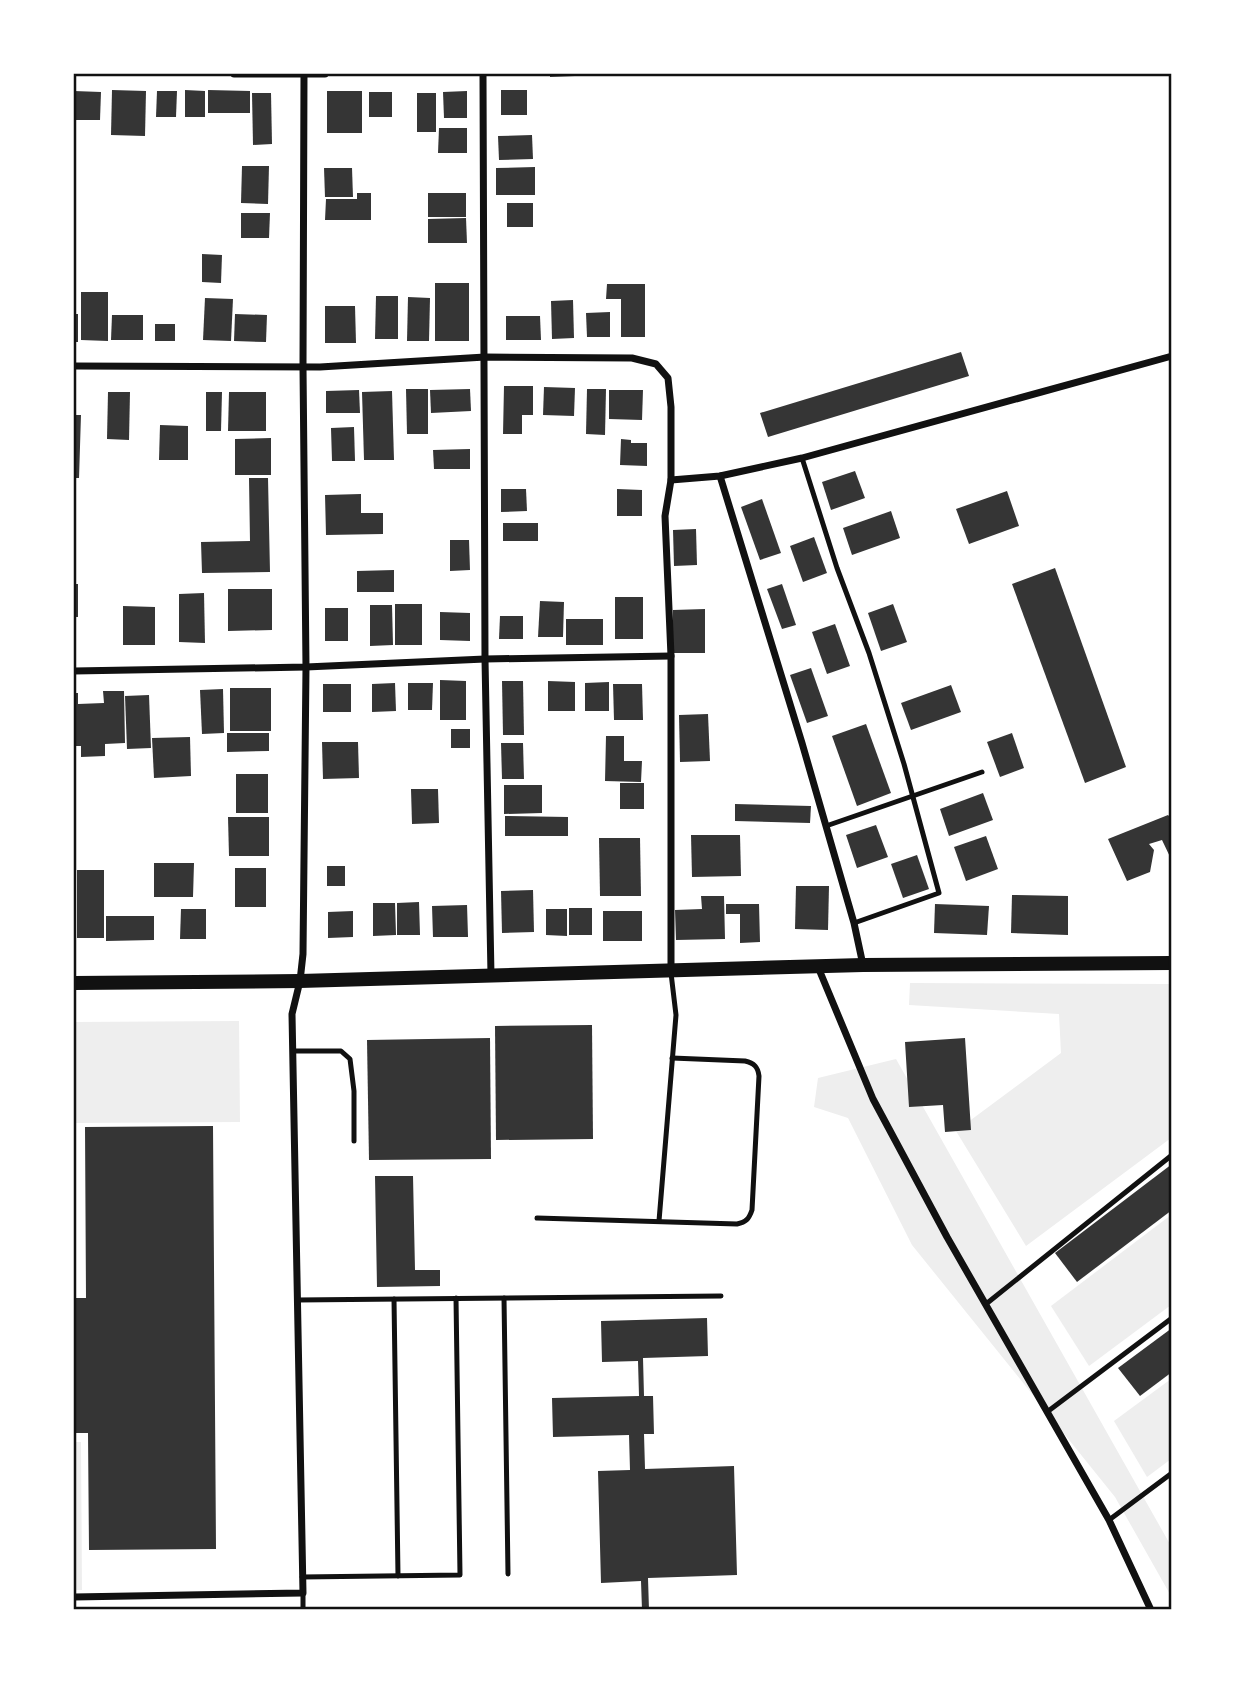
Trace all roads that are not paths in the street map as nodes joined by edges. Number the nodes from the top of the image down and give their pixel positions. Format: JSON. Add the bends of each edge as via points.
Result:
{"nodes":[{"id":1,"x":234,"y":74,"type":"edge"},
{"id":2,"x":304,"y":74,"type":"edge"},
{"id":3,"x":325,"y":74,"type":"edge"},
{"id":4,"x":483,"y":74,"type":"edge"},
{"id":5,"x":485,"y":356,"type":"junction"},
{"id":6,"x":1171,"y":356,"type":"edge"},
{"id":7,"x":74,"y":366,"type":"edge"},
{"id":8,"x":303,"y":367,"type":"junction"},
{"id":9,"x":802,"y":458,"type":"junction"},
{"id":10,"x":720,"y":476,"type":"junction"},
{"id":11,"x":671,"y":480,"type":"junction"},
{"id":12,"x":670,"y":656,"type":"junction"},
{"id":13,"x":485,"y":659,"type":"junction"},
{"id":14,"x":306,"y":667,"type":"junction"},
{"id":15,"x":74,"y":671,"type":"edge"},
{"id":16,"x":982,"y":772,"type":"dead end"},
{"id":17,"x":913,"y":798,"type":"junction"},
{"id":18,"x":827,"y":826,"type":"junction"},
{"id":19,"x":854,"y":923,"type":"junction"},
{"id":20,"x":1171,"y":963,"type":"edge"},
{"id":21,"x":863,"y":965,"type":"junction"},
{"id":22,"x":818,"y":967,"type":"junction"},
{"id":23,"x":671,"y":971,"type":"junction"},
{"id":24,"x":491,"y":975,"type":"junction"},
{"id":25,"x":300,"y":981,"type":"junction"},
{"id":26,"x":74,"y":983,"type":"edge"},
{"id":27,"x":292,"y":1052,"type":"junction"},
{"id":28,"x":672,"y":1058,"type":"junction"},
{"id":29,"x":354,"y":1140,"type":"dead end"},
{"id":30,"x":1171,"y":1155,"type":"edge"},
{"id":31,"x":537,"y":1218,"type":"dead end"},
{"id":32,"x":659,"y":1221,"type":"junction"},
{"id":33,"x":720,"y":1296,"type":"dead end"},
{"id":34,"x":505,"y":1297,"type":"junction"},
{"id":35,"x":456,"y":1298,"type":"junction"},
{"id":36,"x":394,"y":1299,"type":"junction"},
{"id":37,"x":297,"y":1300,"type":"junction"},
{"id":38,"x":986,"y":1304,"type":"junction"},
{"id":39,"x":1171,"y":1318,"type":"edge"},
{"id":40,"x":1047,"y":1412,"type":"junction"},
{"id":41,"x":1171,"y":1473,"type":"edge"},
{"id":42,"x":1109,"y":1520,"type":"junction"},
{"id":43,"x":508,"y":1574,"type":"dead end"},
{"id":44,"x":398,"y":1576,"type":"junction"},
{"id":45,"x":302,"y":1577,"type":"junction"},
{"id":46,"x":303,"y":1593,"type":"junction"},
{"id":47,"x":74,"y":1597,"type":"edge"},
{"id":48,"x":303,"y":1609,"type":"edge"},
{"id":49,"x":1151,"y":1609,"type":"edge"}],
"edges":[{"from":1,"to":2,"type":"street"},
{"from":2,"to":3,"type":"street"},
{"from":2,"to":8,"type":"street"},
{"from":4,"to":5,"type":"street"},
{"from":5,"to":8,"type":"street"},
{"from":5,"to":11,"type":"street","via":[[632,358],[656,364],[668,378]]},
{"from":5,"to":13,"type":"street"},
{"from":6,"to":9,"type":"street"},
{"from":7,"to":8,"type":"street"},
{"from":8,"to":14,"type":"street"},
{"from":9,"to":10,"type":"street"},
{"from":9,"to":17,"type":"lane"},
{"from":10,"to":11,"type":"street"},
{"from":10,"to":18,"type":"street"},
{"from":11,"to":12,"type":"street","via":[[665,516]]},
{"from":12,"to":13,"type":"street"},
{"from":12,"to":23,"type":"street"},
{"from":13,"to":14,"type":"street"},
{"from":13,"to":24,"type":"street"},
{"from":14,"to":15,"type":"street"},
{"from":14,"to":25,"type":"street"},
{"from":16,"to":17,"type":"lane"},
{"from":17,"to":18,"type":"lane"},
{"from":17,"to":19,"type":"lane","via":[[940,893]]},
{"from":18,"to":19,"type":"street"},
{"from":19,"to":21,"type":"street"},
{"from":20,"to":21,"type":"main road"},
{"from":21,"to":22,"type":"main road"},
{"from":22,"to":23,"type":"main road"},
{"from":22,"to":38,"type":"street","via":[[873,1099]]},
{"from":23,"to":24,"type":"main road"},
{"from":23,"to":28,"type":"lane","via":[[676,1014]]},
{"from":24,"to":25,"type":"main road"},
{"from":25,"to":26,"type":"main road"},
{"from":25,"to":27,"type":"street","via":[[292,1014]]},
{"from":27,"to":29,"type":"lane","via":[[341,1051],[350,1059]]},
{"from":27,"to":37,"type":"street"},
{"from":28,"to":32,"type":"lane"},
{"from":28,"to":32,"type":"lane","via":[[745,1061],[758,1069],[752,1210],[750,1217],[737,1224]]},
{"from":30,"to":38,"type":"lane"},
{"from":31,"to":32,"type":"lane"},
{"from":33,"to":34,"type":"lane"},
{"from":34,"to":35,"type":"lane"},
{"from":34,"to":43,"type":"lane"},
{"from":35,"to":36,"type":"lane"},
{"from":35,"to":44,"type":"lane","via":[[460,1575]]},
{"from":36,"to":37,"type":"lane"},
{"from":36,"to":44,"type":"lane"},
{"from":37,"to":45,"type":"street"},
{"from":38,"to":40,"type":"street"},
{"from":39,"to":40,"type":"lane"},
{"from":40,"to":42,"type":"street"},
{"from":41,"to":42,"type":"lane"},
{"from":42,"to":49,"type":"street"},
{"from":44,"to":45,"type":"lane"},
{"from":45,"to":46,"type":"street"},
{"from":46,"to":47,"type":"street"},
{"from":46,"to":48,"type":"lane"}]}
